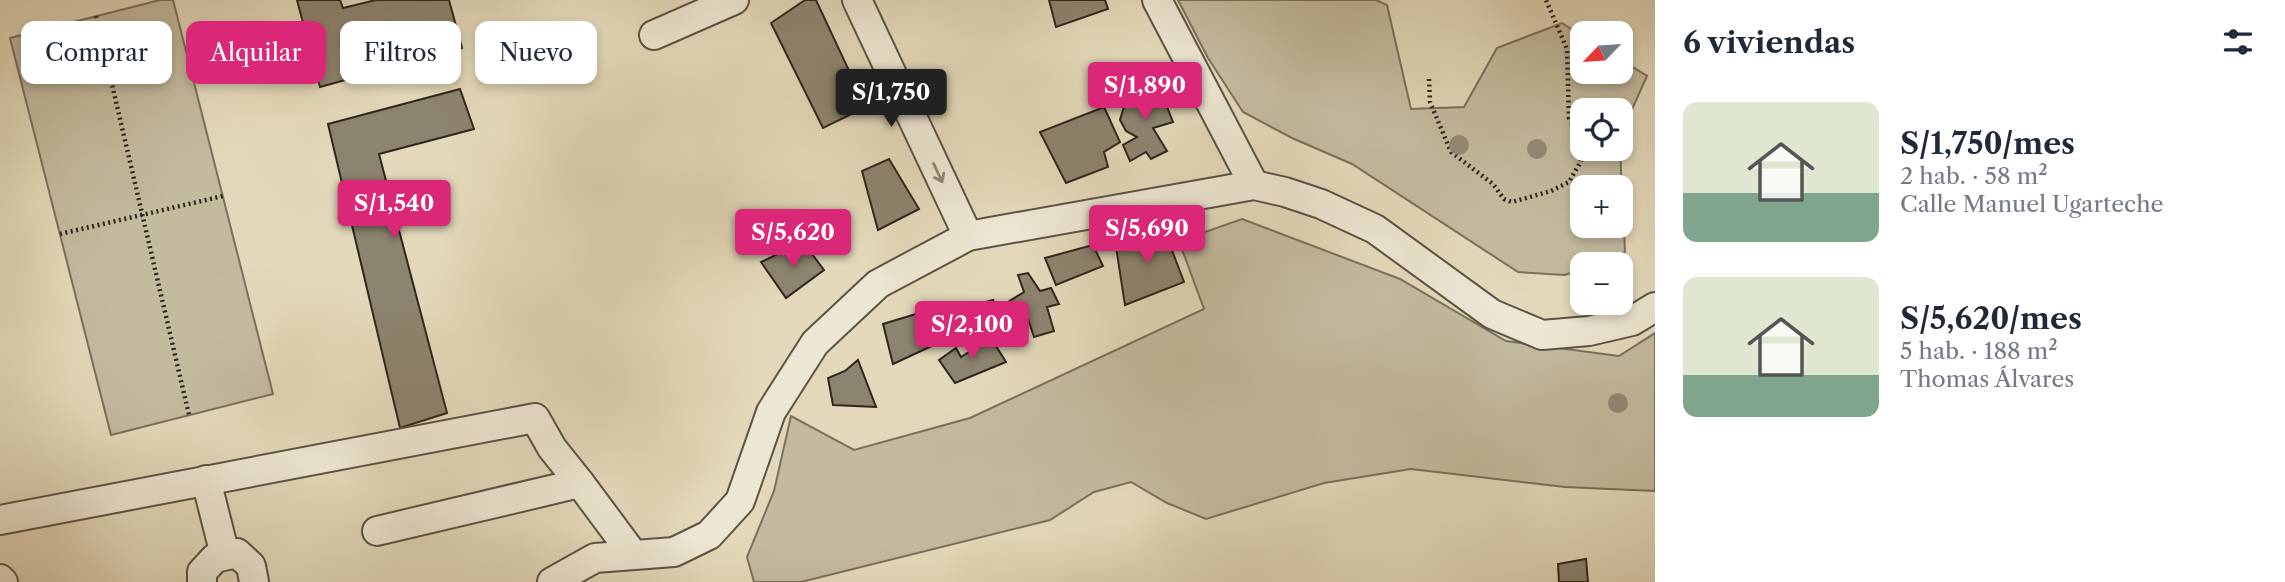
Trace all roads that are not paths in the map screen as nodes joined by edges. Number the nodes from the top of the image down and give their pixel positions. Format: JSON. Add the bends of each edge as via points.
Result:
{"nodes":[{"id":1,"x":734,"y":0,"type":"edge"},
{"id":2,"x":857,"y":0,"type":"edge"},
{"id":3,"x":1157,"y":0,"type":"edge"},
{"id":4,"x":654,"y":35,"type":"dead end"},
{"id":5,"x":1254,"y":186,"type":"junction"},
{"id":6,"x":968,"y":236,"type":"junction"},
{"id":7,"x":1655,"y":307,"type":"edge"},
{"id":8,"x":206,"y":480,"type":"junction"},
{"id":9,"x":580,"y":483,"type":"junction"},
{"id":10,"x":0,"y":520,"type":"edge"},
{"id":11,"x":377,"y":531,"type":"dead end"},
{"id":12,"x":632,"y":553,"type":"junction"},
{"id":13,"x":225,"y":555,"type":"junction"},
{"id":14,"x":202,"y":582,"type":"edge"},
{"id":15,"x":254,"y":582,"type":"edge"},
{"id":16,"x":552,"y":582,"type":"edge"}],
"edges":[{"from":1,"to":4,"type":"street"},
{"from":2,"to":6,"type":"street","one_way":true},
{"from":3,"to":5,"type":"street"},
{"from":5,"to":6,"type":"street"},
{"from":5,"to":7,"type":"street","via":[[1321,204],[1375,229],[1492,314],[1542,335],[1632,321]]},
{"from":6,"to":12,"type":"street","via":[[878,284],[815,343],[771,412],[740,501],[709,535],[674,552]]},
{"from":8,"to":9,"type":"street","via":[[534,418]]},
{"from":8,"to":10,"type":"street"},
{"from":8,"to":13,"type":"street"},
{"from":9,"to":11,"type":"street"},
{"from":9,"to":12,"type":"street"},
{"from":12,"to":16,"type":"street","via":[[595,558]]},
{"from":13,"to":14,"type":"street","via":[[215,558],[202,572]]},
{"from":13,"to":15,"type":"street","via":[[237,553],[251,566]]}]}
